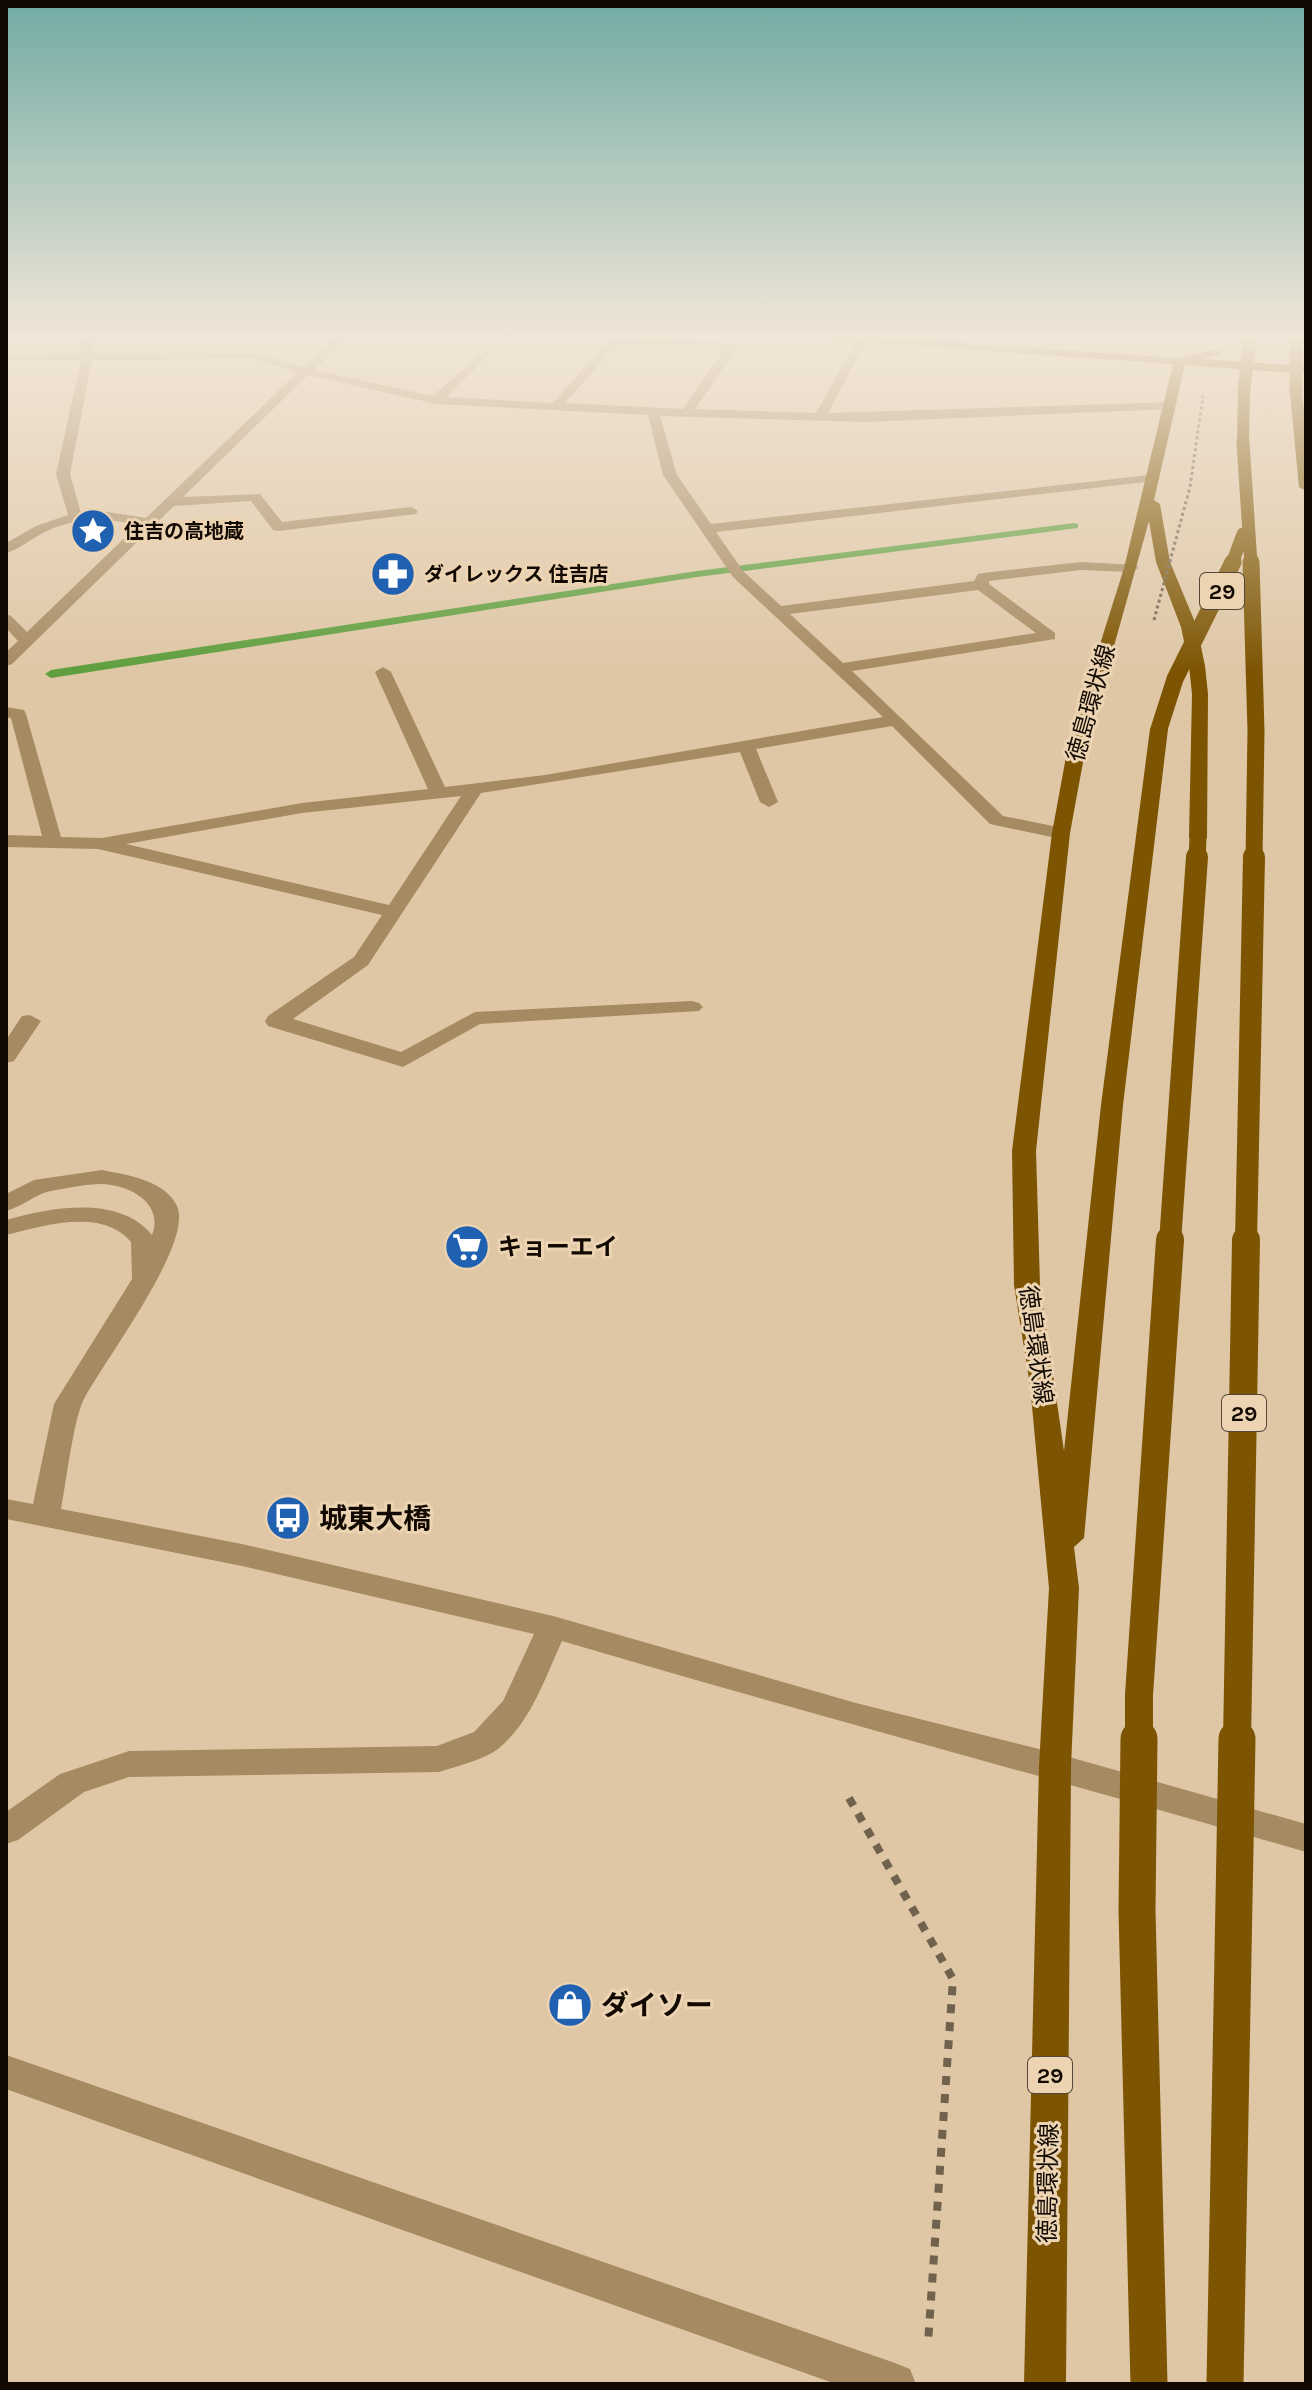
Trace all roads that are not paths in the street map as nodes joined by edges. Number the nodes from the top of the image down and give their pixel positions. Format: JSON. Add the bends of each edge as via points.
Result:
{"nodes":[{"id":1,"x":69,"y":449,"type":"edge"},
{"id":2,"x":225,"y":449,"type":"edge"},
{"id":3,"x":663,"y":449,"type":"edge"},
{"id":4,"x":1158,"y":449,"type":"edge"},
{"id":5,"x":1243,"y":449,"type":"edge"},
{"id":6,"x":1243,"y":449,"type":"edge"},
{"id":7,"x":1303,"y":449,"type":"edge"},
{"id":8,"x":1154,"y":477,"type":"junction"},
{"id":9,"x":1306,"y":487,"type":"edge"},
{"id":10,"x":171,"y":502,"type":"junction"},
{"id":11,"x":411,"y":511,"type":"dead end"},
{"id":12,"x":75,"y":517,"type":"junction"},
{"id":13,"x":148,"y":523,"type":"junction"},
{"id":14,"x":705,"y":529,"type":"junction"},
{"id":15,"x":6,"y":549,"type":"edge"},
{"id":16,"x":1131,"y":568,"type":"junction"},
{"id":17,"x":981,"y":585,"type":"junction"},
{"id":18,"x":776,"y":611,"type":"junction"},
{"id":19,"x":6,"y":619,"type":"edge"},
{"id":20,"x":27,"y":641,"type":"junction"},
{"id":21,"x":6,"y":661,"type":"edge"},
{"id":22,"x":839,"y":668,"type":"junction"},
{"id":23,"x":383,"y":672,"type":"dead end"},
{"id":24,"x":6,"y":712,"type":"edge"},
{"id":25,"x":896,"y":720,"type":"junction"},
{"id":26,"x":747,"y":747,"type":"junction"},
{"id":27,"x":475,"y":788,"type":"junction"},
{"id":28,"x":439,"y":793,"type":"junction"},
{"id":29,"x":769,"y":802,"type":"dead end"},
{"id":30,"x":1061,"y":833,"type":"junction"},
{"id":31,"x":6,"y":841,"type":"edge"},
{"id":32,"x":53,"y":842,"type":"junction"},
{"id":33,"x":98,"y":843,"type":"junction"},
{"id":34,"x":394,"y":912,"type":"junction"},
{"id":35,"x":692,"y":1007,"type":"dead end"},
{"id":36,"x":30,"y":1021,"type":"dead end"},
{"id":37,"x":6,"y":1056,"type":"edge"},
{"id":38,"x":6,"y":1204,"type":"edge"},
{"id":39,"x":6,"y":1228,"type":"edge"},
{"id":40,"x":143,"y":1282,"type":"junction"},
{"id":41,"x":6,"y":1509,"type":"edge"},
{"id":42,"x":45,"y":1516,"type":"junction"},
{"id":43,"x":1064,"y":1588,"type":"junction"},
{"id":44,"x":553,"y":1627,"type":"junction"},
{"id":45,"x":1055,"y":1766,"type":"junction"},
{"id":46,"x":6,"y":1830,"type":"edge"},
{"id":47,"x":1306,"y":1838,"type":"edge"},
{"id":48,"x":6,"y":2072,"type":"edge"},
{"id":49,"x":895,"y":2384,"type":"edge"},
{"id":50,"x":1045,"y":2384,"type":"edge"},
{"id":51,"x":1149,"y":2384,"type":"edge"},
{"id":52,"x":1225,"y":2384,"type":"edge"}],
"edges":[{"from":1,"to":12,"type":"street","via":[[63,474]]},
{"from":2,"to":10,"type":"street"},
{"from":3,"to":14,"type":"street","via":[[670,475]]},
{"from":4,"to":8,"type":"main road","name":"徳島環状線","number":"29"},
{"from":5,"to":43,"type":"main road","number":"29","bridge":true,"via":[[1245,525],[1236,556],[1168,694],[1159,729],[1112,1105]]},
{"from":6,"to":52,"type":"main road","number":"29","bridge":true,"via":[[1256,731]]},
{"from":7,"to":9,"type":"main road"},
{"from":8,"to":14,"type":"street"},
{"from":8,"to":16,"type":"main road","name":"徳島環状線","number":"29"},
{"from":8,"to":51,"type":"main road","bridge":true,"via":[[1159,543],[1189,627],[1199,680],[1198,838],[1139,1695],[1137,1911]]},
{"from":10,"to":11,"type":"street","via":[[255,497],[278,527]]},
{"from":10,"to":13,"type":"street"},
{"from":12,"to":13,"type":"street","via":[[111,514]]},
{"from":12,"to":15,"type":"street","via":[[39,527]]},
{"from":13,"to":20,"type":"street"},
{"from":14,"to":18,"type":"street","via":[[735,570]]},
{"from":16,"to":17,"type":"street","via":[[1081,566],[983,577]]},
{"from":16,"to":30,"type":"main road","name":"徳島環状線","number":"29","via":[[1077,746]]},
{"from":17,"to":18,"type":"street"},
{"from":17,"to":22,"type":"street","via":[[1049,636]]},
{"from":18,"to":22,"type":"street"},
{"from":19,"to":20,"type":"street"},
{"from":20,"to":21,"type":"street"},
{"from":22,"to":25,"type":"street"},
{"from":23,"to":28,"type":"street"},
{"from":24,"to":32,"type":"street","via":[[18,714]]},
{"from":25,"to":26,"type":"street"},
{"from":25,"to":30,"type":"street","via":[[997,820]]},
{"from":26,"to":27,"type":"street"},
{"from":26,"to":29,"type":"street"},
{"from":27,"to":28,"type":"street"},
{"from":27,"to":34,"type":"street"},
{"from":28,"to":33,"type":"street","via":[[302,808]]},
{"from":30,"to":43,"type":"main road","name":"徳島環状線","number":"29","via":[[1024,1151],[1027,1285]]},
{"from":31,"to":32,"type":"street"},
{"from":32,"to":33,"type":"street"},
{"from":33,"to":34,"type":"street"},
{"from":34,"to":35,"type":"street","via":[[361,961],[276,1021],[403,1060],[475,1018]]},
{"from":36,"to":37,"type":"street"},
{"from":38,"to":40,"type":"street","via":[[42,1185],[102,1177],[152,1193],[165,1206],[169,1222]]},
{"from":39,"to":40,"type":"street","via":[[73,1216],[130,1227],[143,1241]]},
{"from":40,"to":42,"type":"street","via":[[68,1404]]},
{"from":41,"to":42,"type":"street"},
{"from":42,"to":44,"type":"street"},
{"from":43,"to":45,"type":"main road","name":"徳島環状線","number":"29"},
{"from":44,"to":45,"type":"street"},
{"from":44,"to":46,"type":"street","via":[[515,1709],[485,1741],[439,1759],[129,1764],[72,1783]]},
{"from":45,"to":47,"type":"street"},
{"from":45,"to":50,"type":"main road","name":"徳島環状線","number":"29"},
{"from":48,"to":49,"type":"street"}]}
